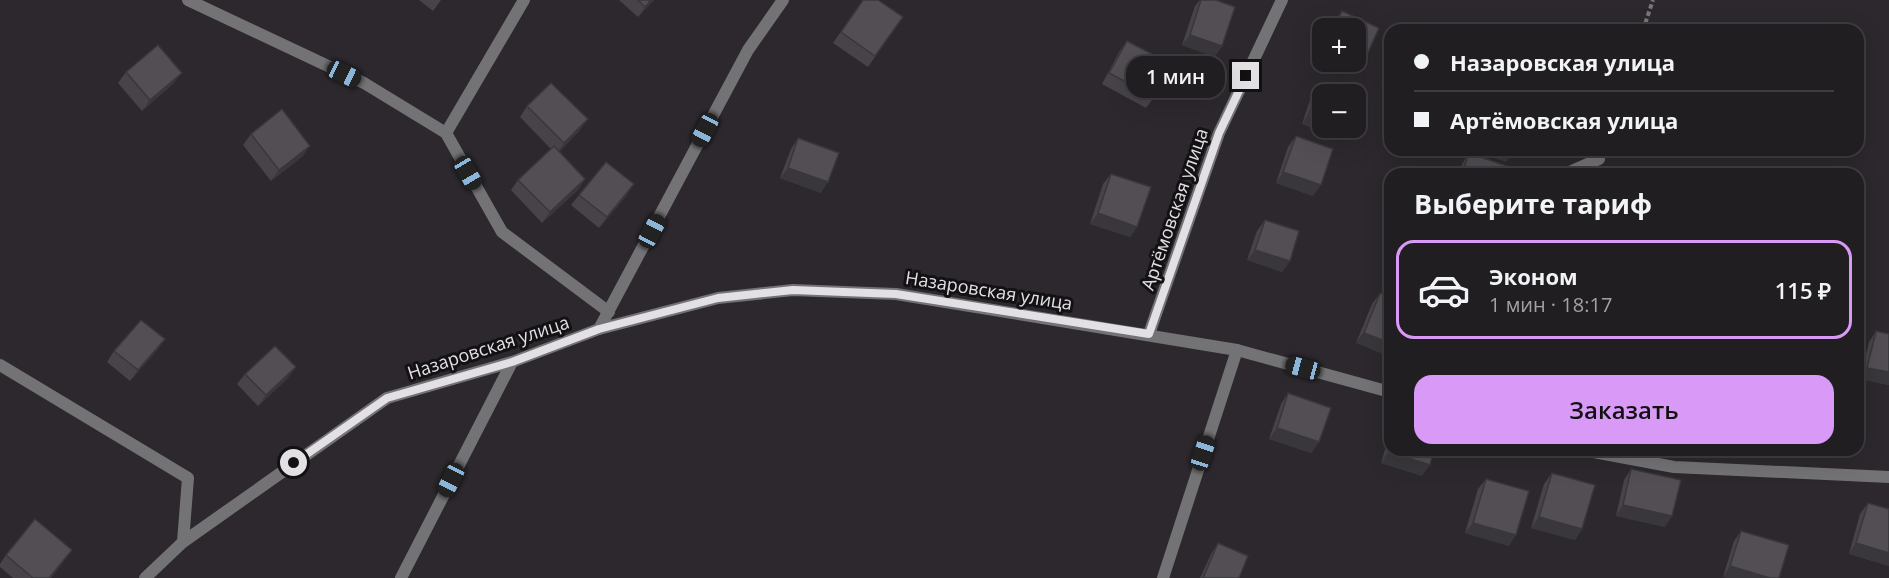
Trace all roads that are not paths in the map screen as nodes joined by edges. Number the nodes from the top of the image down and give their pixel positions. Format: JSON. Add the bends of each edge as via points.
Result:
{"nodes":[{"id":1,"x":188,"y":0,"type":"edge"},
{"id":2,"x":524,"y":0,"type":"edge"},
{"id":3,"x":783,"y":0,"type":"edge"},
{"id":4,"x":1282,"y":0,"type":"edge"},
{"id":5,"x":446,"y":133,"type":"junction"},
{"id":6,"x":1599,"y":159,"type":"dead end"},
{"id":7,"x":1579,"y":168,"type":"edge"},
{"id":8,"x":609,"y":312,"type":"junction"},
{"id":9,"x":599,"y":329,"type":"junction"},
{"id":10,"x":1149,"y":334,"type":"junction"},
{"id":11,"x":1238,"y":350,"type":"junction"},
{"id":12,"x":512,"y":362,"type":"junction"},
{"id":13,"x":0,"y":365,"type":"edge"},
{"id":14,"x":1384,"y":390,"type":"edge"},
{"id":15,"x":1615,"y":456,"type":"edge"},
{"id":16,"x":1889,"y":477,"type":"edge"},
{"id":17,"x":183,"y":542,"type":"junction"},
{"id":18,"x":145,"y":578,"type":"edge"},
{"id":19,"x":401,"y":578,"type":"edge"},
{"id":20,"x":1163,"y":578,"type":"edge"}],
"edges":[{"from":1,"to":5,"type":"street","via":[[364,83]]},
{"from":2,"to":5,"type":"street"},
{"from":3,"to":8,"type":"street","via":[[748,50]]},
{"from":4,"to":10,"type":"street","name":"Артёмовская улица","via":[[1219,133]]},
{"from":5,"to":8,"type":"street","via":[[502,232]]},
{"from":6,"to":7,"type":"street"},
{"from":8,"to":9,"type":"street"},
{"from":9,"to":10,"type":"street","name":"Назаровская улица","via":[[718,298],[793,290],[896,294]]},
{"from":9,"to":12,"type":"street","name":"Назаровская улица"},
{"from":10,"to":11,"type":"street","name":"Назаровская улица"},
{"from":11,"to":14,"type":"street","name":"Назаровская улица"},
{"from":11,"to":20,"type":"street"},
{"from":12,"to":17,"type":"street","name":"Назаровская улица","via":[[387,398]]},
{"from":12,"to":19,"type":"street"},
{"from":13,"to":17,"type":"street","via":[[188,478]]},
{"from":15,"to":16,"type":"street","via":[[1674,467]]},
{"from":17,"to":18,"type":"street","name":"Назаровская улица"}]}
